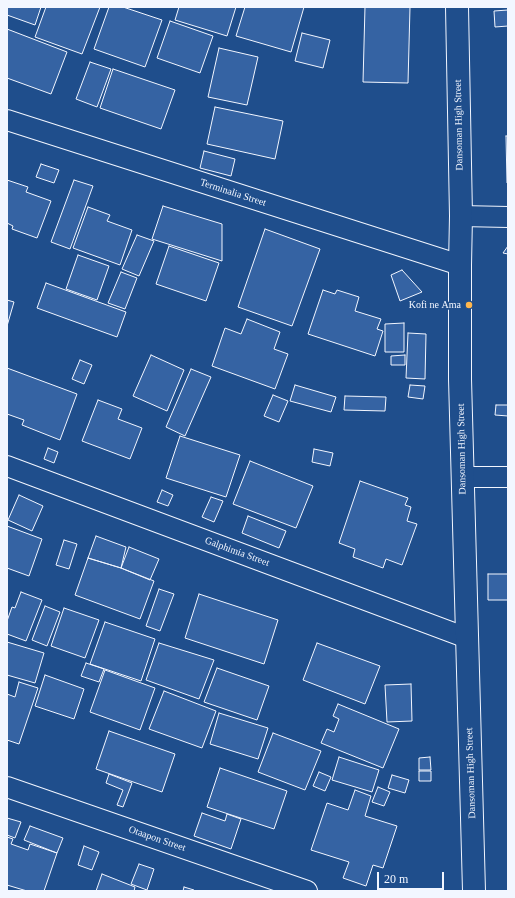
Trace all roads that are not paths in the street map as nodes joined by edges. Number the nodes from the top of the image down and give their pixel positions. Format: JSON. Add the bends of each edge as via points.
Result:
{"nodes":[{"id":1,"x":457,"y":7,"type":"edge"},
{"id":2,"x":7,"y":120,"type":"edge"},
{"id":3,"x":461,"y":216,"type":"junction"},
{"id":4,"x":508,"y":217,"type":"edge"},
{"id":5,"x":460,"y":265,"type":"junction"},
{"id":6,"x":7,"y":466,"type":"edge"},
{"id":7,"x":462,"y":477,"type":"junction"},
{"id":8,"x":508,"y":477,"type":"edge"},
{"id":9,"x":467,"y":638,"type":"junction"},
{"id":10,"x":7,"y":786,"type":"edge"},
{"id":11,"x":307,"y":891,"type":"edge"},
{"id":12,"x":474,"y":891,"type":"edge"}],
"edges":[{"from":1,"to":3,"type":"street","name":"Dansoman High Street"},
{"from":2,"to":5,"type":"street","name":"Terminalia Street"},
{"from":3,"to":4,"type":"street"},
{"from":3,"to":5,"type":"street","name":"Dansoman High Street"},
{"from":5,"to":7,"type":"street","name":"Dansoman High Street"},
{"from":6,"to":9,"type":"street","name":"Galphimia Street"},
{"from":7,"to":8,"type":"street"},
{"from":7,"to":9,"type":"street","name":"Dansoman High Street"},
{"from":9,"to":12,"type":"street","name":"Dansoman High Street"},
{"from":10,"to":11,"type":"street","name":"Otaapon Street"}]}
